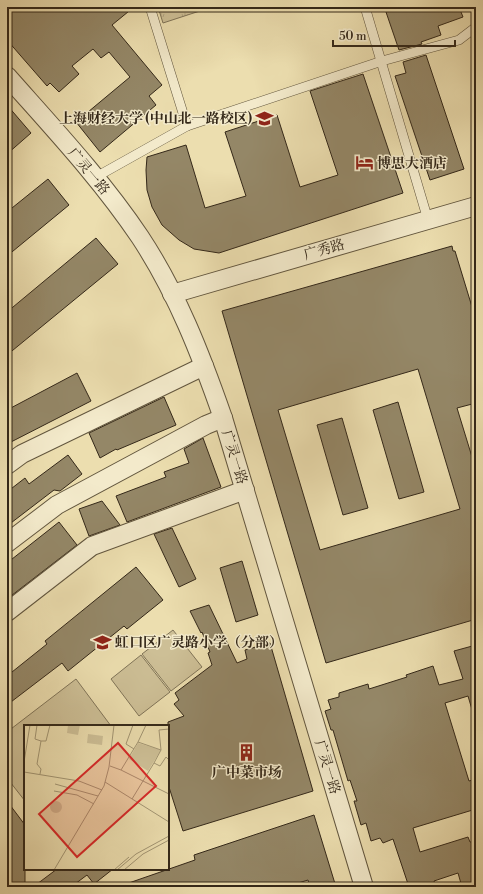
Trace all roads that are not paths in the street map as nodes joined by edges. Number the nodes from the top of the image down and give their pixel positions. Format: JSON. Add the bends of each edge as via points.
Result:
{"nodes":[{"id":1,"x":150,"y":7,"type":"edge"},
{"id":2,"x":365,"y":7,"type":"edge"},
{"id":3,"x":476,"y":27,"type":"edge"},
{"id":4,"x":382,"y":61,"type":"junction"},
{"id":5,"x":7,"y":76,"type":"edge"},
{"id":6,"x":187,"y":126,"type":"junction"},
{"id":7,"x":96,"y":177,"type":"junction"},
{"id":8,"x":476,"y":206,"type":"edge"},
{"id":9,"x":428,"y":220,"type":"junction"},
{"id":10,"x":172,"y":294,"type":"junction"},
{"id":11,"x":204,"y":366,"type":"junction"},
{"id":12,"x":223,"y":418,"type":"junction"},
{"id":13,"x":7,"y":466,"type":"edge"},
{"id":14,"x":245,"y":490,"type":"junction"},
{"id":15,"x":7,"y":543,"type":"edge"},
{"id":16,"x":7,"y":612,"type":"edge"},
{"id":17,"x":364,"y":887,"type":"edge"}],
"edges":[{"from":1,"to":6,"type":"lane"},
{"from":2,"to":4,"type":"lane"},
{"from":3,"to":4,"type":"lane","via":[[459,40]]},
{"from":4,"to":6,"type":"lane"},
{"from":4,"to":9,"type":"lane"},
{"from":5,"to":7,"type":"street","name":"广灵一路"},
{"from":6,"to":7,"type":"lane"},
{"from":7,"to":10,"type":"street","name":"广灵一路","via":[[140,238]]},
{"from":8,"to":9,"type":"street","name":"广秀路"},
{"from":9,"to":10,"type":"street","name":"广秀路"},
{"from":10,"to":11,"type":"street","name":"广灵一路"},
{"from":11,"to":12,"type":"street","name":"广灵一路"},
{"from":11,"to":13,"type":"street","via":[[22,454]]},
{"from":12,"to":14,"type":"street","name":"广灵一路"},
{"from":12,"to":15,"type":"street","via":[[57,505]]},
{"from":14,"to":16,"type":"street","via":[[92,546]]},
{"from":14,"to":17,"type":"street","name":"广灵一路"}]}
